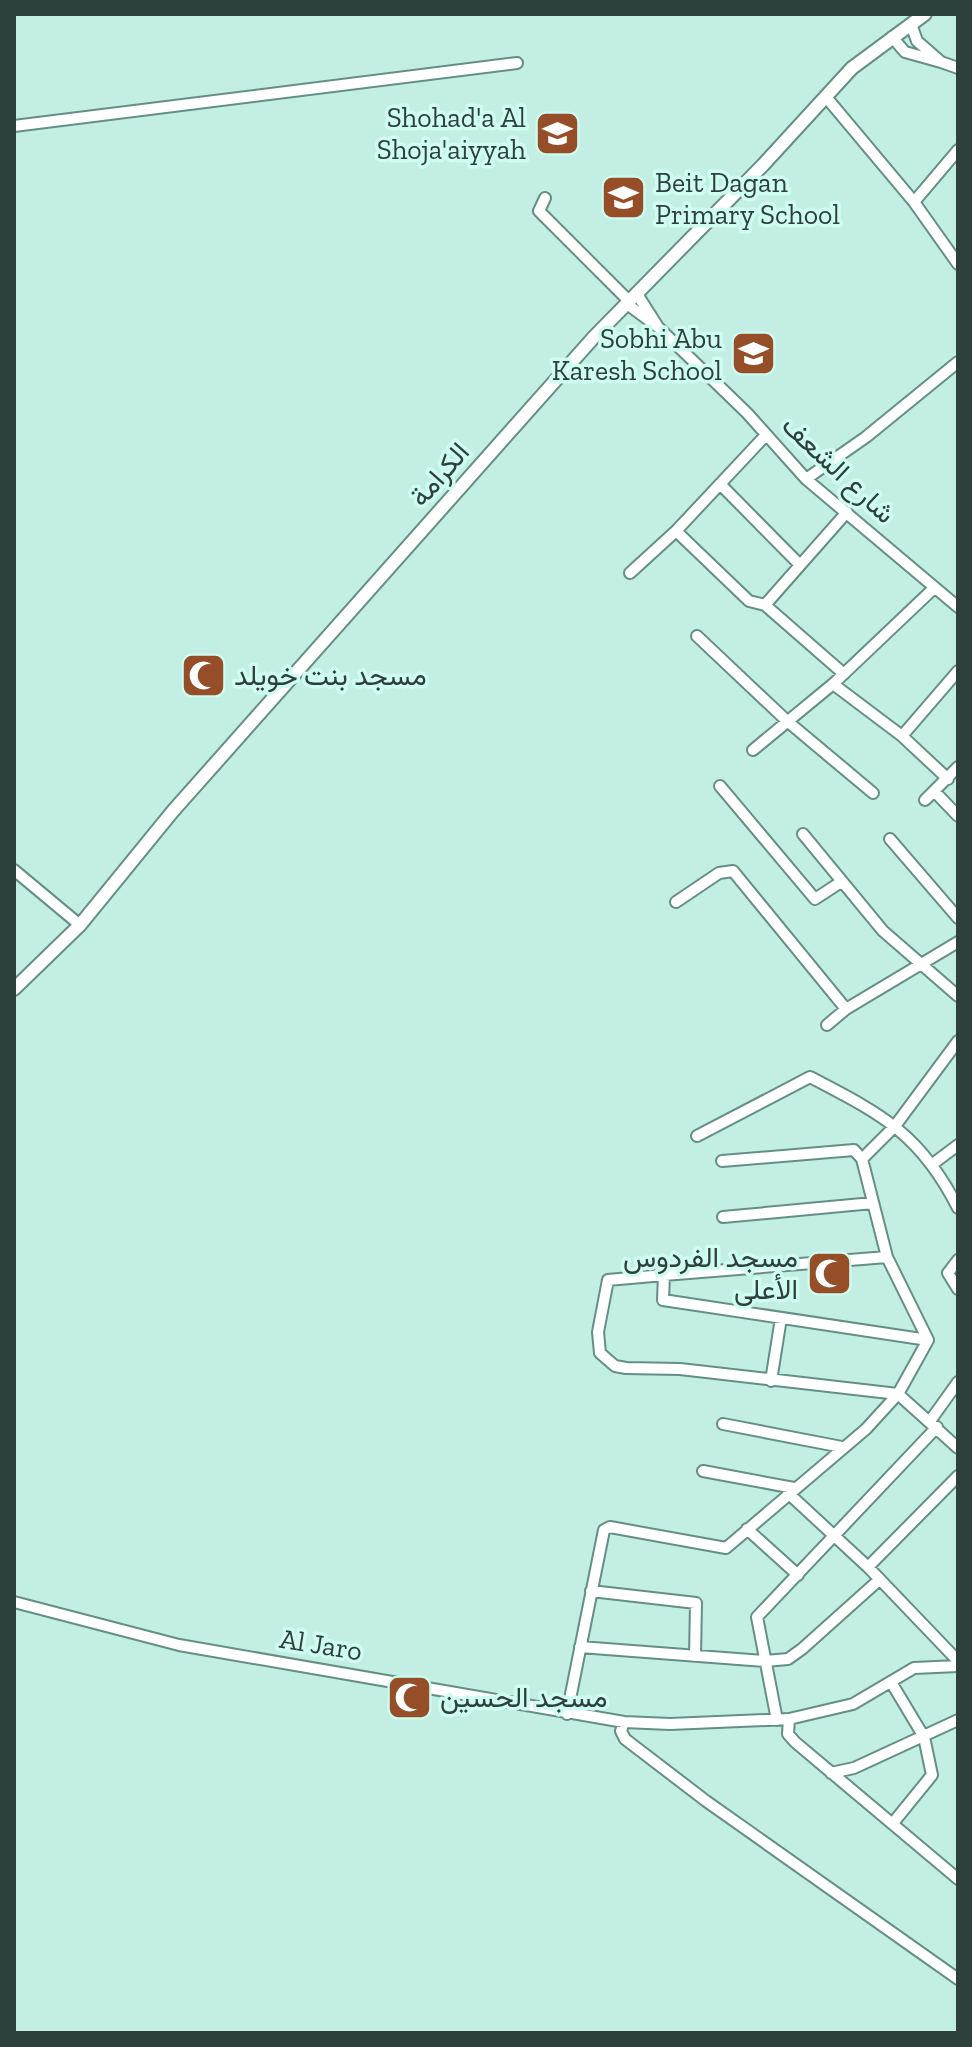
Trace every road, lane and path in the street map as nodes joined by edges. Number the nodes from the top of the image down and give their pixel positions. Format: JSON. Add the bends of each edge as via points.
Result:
{"nodes":[{"id":1,"x":925,"y":14,"type":"edge"},
{"id":2,"x":911,"y":24,"type":"junction"},
{"id":3,"x":892,"y":37,"type":"junction"},
{"id":4,"x":941,"y":62,"type":"junction"},
{"id":5,"x":517,"y":63,"type":"dead end"},
{"id":6,"x":958,"y":68,"type":"edge"},
{"id":7,"x":826,"y":97,"type":"junction"},
{"id":8,"x":14,"y":126,"type":"edge"},
{"id":9,"x":958,"y":150,"type":"edge"},
{"id":10,"x":545,"y":198,"type":"dead end"},
{"id":11,"x":914,"y":202,"type":"junction"},
{"id":12,"x":958,"y":264,"type":"edge"},
{"id":13,"x":632,"y":300,"type":"junction"},
{"id":14,"x":958,"y":362,"type":"edge"},
{"id":15,"x":766,"y":435,"type":"junction"},
{"id":16,"x":806,"y":479,"type":"junction"},
{"id":17,"x":720,"y":484,"type":"junction"},
{"id":18,"x":847,"y":512,"type":"junction"},
{"id":19,"x":676,"y":531,"type":"junction"},
{"id":20,"x":799,"y":564,"type":"junction"},
{"id":21,"x":630,"y":573,"type":"dead end"},
{"id":22,"x":933,"y":589,"type":"junction"},
{"id":23,"x":765,"y":605,"type":"junction"},
{"id":24,"x":958,"y":607,"type":"edge"},
{"id":25,"x":697,"y":636,"type":"dead end"},
{"id":26,"x":958,"y":671,"type":"edge"},
{"id":27,"x":844,"y":674,"type":"junction"},
{"id":28,"x":833,"y":684,"type":"junction"},
{"id":29,"x":787,"y":721,"type":"junction"},
{"id":30,"x":902,"y":736,"type":"junction"},
{"id":31,"x":753,"y":750,"type":"dead end"},
{"id":32,"x":958,"y":767,"type":"edge"},
{"id":33,"x":948,"y":779,"type":"junction"},
{"id":34,"x":720,"y":786,"type":"dead end"},
{"id":35,"x":935,"y":792,"type":"junction"},
{"id":36,"x":873,"y":793,"type":"dead end"},
{"id":37,"x":925,"y":800,"type":"dead end"},
{"id":38,"x":958,"y":816,"type":"edge"},
{"id":39,"x":803,"y":834,"type":"dead end"},
{"id":40,"x":890,"y":839,"type":"dead end"},
{"id":41,"x":14,"y":870,"type":"edge"},
{"id":42,"x":841,"y":882,"type":"junction"},
{"id":43,"x":676,"y":902,"type":"dead end"},
{"id":44,"x":958,"y":918,"type":"edge"},
{"id":45,"x":80,"y":925,"type":"junction"},
{"id":46,"x":958,"y":942,"type":"edge"},
{"id":47,"x":921,"y":966,"type":"junction"},
{"id":48,"x":14,"y":989,"type":"edge"},
{"id":49,"x":958,"y":996,"type":"edge"},
{"id":50,"x":846,"y":1009,"type":"junction"},
{"id":51,"x":827,"y":1025,"type":"dead end"},
{"id":52,"x":956,"y":1049,"type":"edge"},
{"id":53,"x":895,"y":1126,"type":"junction"},
{"id":54,"x":697,"y":1136,"type":"dead end"},
{"id":55,"x":958,"y":1145,"type":"edge"},
{"id":56,"x":862,"y":1159,"type":"junction"},
{"id":57,"x":722,"y":1161,"type":"dead end"},
{"id":58,"x":934,"y":1163,"type":"junction"},
{"id":59,"x":873,"y":1203,"type":"junction"},
{"id":60,"x":958,"y":1208,"type":"edge"},
{"id":61,"x":723,"y":1217,"type":"dead end"},
{"id":62,"x":887,"y":1257,"type":"junction"},
{"id":63,"x":958,"y":1260,"type":"edge"},
{"id":64,"x":664,"y":1275,"type":"junction"},
{"id":65,"x":958,"y":1289,"type":"edge"},
{"id":66,"x":781,"y":1318,"type":"junction"},
{"id":67,"x":928,"y":1340,"type":"junction"},
{"id":68,"x":771,"y":1381,"type":"junction"},
{"id":69,"x":958,"y":1382,"type":"edge"},
{"id":70,"x":898,"y":1394,"type":"junction"},
{"id":71,"x":723,"y":1424,"type":"dead end"},
{"id":72,"x":934,"y":1424,"type":"junction"},
{"id":73,"x":842,"y":1447,"type":"junction"},
{"id":74,"x":958,"y":1448,"type":"edge"},
{"id":75,"x":703,"y":1471,"type":"dead end"},
{"id":76,"x":958,"y":1476,"type":"edge"},
{"id":77,"x":791,"y":1491,"type":"junction"},
{"id":78,"x":747,"y":1529,"type":"junction"},
{"id":79,"x":836,"y":1538,"type":"junction"},
{"id":80,"x":868,"y":1567,"type":"junction"},
{"id":81,"x":798,"y":1575,"type":"junction"},
{"id":82,"x":879,"y":1580,"type":"junction"},
{"id":83,"x":591,"y":1591,"type":"junction"},
{"id":84,"x":14,"y":1602,"type":"edge"},
{"id":85,"x":580,"y":1647,"type":"junction"},
{"id":86,"x":695,"y":1656,"type":"junction"},
{"id":87,"x":765,"y":1661,"type":"junction"},
{"id":88,"x":958,"y":1664,"type":"edge"},
{"id":89,"x":891,"y":1682,"type":"junction"},
{"id":90,"x":567,"y":1714,"type":"junction"},
{"id":91,"x":783,"y":1719,"type":"junction"},
{"id":92,"x":958,"y":1720,"type":"edge"},
{"id":93,"x":624,"y":1722,"type":"junction"},
{"id":94,"x":924,"y":1737,"type":"junction"},
{"id":95,"x":831,"y":1773,"type":"junction"},
{"id":96,"x":893,"y":1823,"type":"junction"},
{"id":97,"x":958,"y":1879,"type":"edge"},
{"id":98,"x":958,"y":1979,"type":"edge"}],
"edges":[{"from":1,"to":2,"type":"main road","name":"الكرامة"},
{"from":2,"to":3,"type":"main road","name":"الكرامة"},
{"from":2,"to":4,"type":"street","via":[[917,41]]},
{"from":3,"to":4,"type":"street","via":[[905,52]]},
{"from":3,"to":7,"type":"main road","name":"الكرامة"},
{"from":4,"to":6,"type":"street"},
{"from":5,"to":8,"type":"street"},
{"from":7,"to":11,"type":"street"},
{"from":7,"to":13,"type":"main road","name":"الكرامة"},
{"from":9,"to":11,"type":"street"},
{"from":10,"to":13,"type":"street","name":"شارع الشعف","via":[[539,211]]},
{"from":11,"to":12,"type":"street"},
{"from":13,"to":15,"type":"street","name":"شارع الشعف"},
{"from":13,"to":45,"type":"main road","name":"الكرامة","via":[[173,811]]},
{"from":14,"to":16,"type":"street"},
{"from":15,"to":16,"type":"street","name":"شارع الشعف"},
{"from":15,"to":17,"type":"street"},
{"from":16,"to":18,"type":"street","name":"شارع الشعف"},
{"from":17,"to":19,"type":"street"},
{"from":17,"to":20,"type":"street"},
{"from":18,"to":20,"type":"street"},
{"from":18,"to":22,"type":"street","name":"شارع الشعف"},
{"from":19,"to":21,"type":"street"},
{"from":19,"to":23,"type":"street","via":[[749,601]]},
{"from":20,"to":23,"type":"street"},
{"from":22,"to":24,"type":"street","name":"شارع الشعف"},
{"from":22,"to":27,"type":"street"},
{"from":23,"to":27,"type":"street"},
{"from":25,"to":29,"type":"street"},
{"from":26,"to":30,"type":"street"},
{"from":27,"to":28,"type":"street"},
{"from":28,"to":29,"type":"street"},
{"from":28,"to":30,"type":"street"},
{"from":29,"to":31,"type":"street"},
{"from":29,"to":36,"type":"street"},
{"from":30,"to":33,"type":"street"},
{"from":32,"to":33,"type":"street"},
{"from":33,"to":35,"type":"street"},
{"from":34,"to":42,"type":"street","via":[[815,899]]},
{"from":35,"to":37,"type":"street"},
{"from":35,"to":38,"type":"street"},
{"from":39,"to":42,"type":"street"},
{"from":40,"to":44,"type":"street"},
{"from":41,"to":45,"type":"street"},
{"from":42,"to":47,"type":"street"},
{"from":43,"to":50,"type":"street","via":[[719,873],[733,871]]},
{"from":45,"to":48,"type":"main road","name":"الكرامة"},
{"from":46,"to":47,"type":"street"},
{"from":47,"to":49,"type":"street"},
{"from":47,"to":50,"type":"street"},
{"from":50,"to":51,"type":"street"},
{"from":52,"to":53,"type":"street"},
{"from":53,"to":54,"type":"street","via":[[810,1077]]},
{"from":53,"to":56,"type":"street"},
{"from":53,"to":58,"type":"street"},
{"from":55,"to":58,"type":"street"},
{"from":56,"to":57,"type":"street","via":[[854,1150]]},
{"from":56,"to":59,"type":"street"},
{"from":58,"to":60,"type":"street"},
{"from":59,"to":61,"type":"street"},
{"from":59,"to":62,"type":"street"},
{"from":62,"to":64,"type":"street"},
{"from":62,"to":67,"type":"street"},
{"from":63,"to":65,"type":"street","via":[[948,1273]]},
{"from":64,"to":66,"type":"street","via":[[663,1300]]},
{"from":64,"to":68,"type":"street","via":[[608,1280],[598,1332],[600,1353],[626,1368]]},
{"from":66,"to":67,"type":"street"},
{"from":66,"to":68,"type":"street"},
{"from":67,"to":70,"type":"street"},
{"from":68,"to":70,"type":"street"},
{"from":69,"to":72,"type":"street"},
{"from":70,"to":72,"type":"street"},
{"from":70,"to":73,"type":"street"},
{"from":71,"to":73,"type":"street"},
{"from":72,"to":74,"type":"street"},
{"from":72,"to":79,"type":"street"},
{"from":73,"to":77,"type":"street"},
{"from":75,"to":77,"type":"street"},
{"from":76,"to":80,"type":"street"},
{"from":77,"to":78,"type":"street"},
{"from":77,"to":79,"type":"street"},
{"from":78,"to":81,"type":"street"},
{"from":78,"to":83,"type":"street","via":[[726,1548],[610,1527],[604,1530]]},
{"from":79,"to":80,"type":"street"},
{"from":79,"to":81,"type":"street"},
{"from":80,"to":82,"type":"street"},
{"from":81,"to":87,"type":"street","via":[[757,1617]]},
{"from":82,"to":87,"type":"street","via":[[788,1659]]},
{"from":82,"to":88,"type":"street"},
{"from":83,"to":85,"type":"street"},
{"from":83,"to":86,"type":"street","via":[[696,1603]]},
{"from":84,"to":90,"type":"street","name":"Al Jaro","via":[[179,1645]]},
{"from":85,"to":86,"type":"street"},
{"from":85,"to":90,"type":"street"},
{"from":86,"to":87,"type":"street"},
{"from":87,"to":91,"type":"street"},
{"from":88,"to":89,"type":"street","name":"Al Jaro","via":[[914,1668]]},
{"from":89,"to":91,"type":"street","name":"Al Jaro","via":[[853,1704]]},
{"from":89,"to":94,"type":"street"},
{"from":90,"to":93,"type":"street","name":"Al Jaro"},
{"from":91,"to":93,"type":"street","name":"Al Jaro"},
{"from":91,"to":95,"type":"street","via":[[788,1734]]},
{"from":92,"to":94,"type":"street"},
{"from":93,"to":98,"type":"street","via":[[625,1739],[648,1757]]},
{"from":94,"to":95,"type":"street"},
{"from":94,"to":96,"type":"street","via":[[932,1775]]},
{"from":95,"to":96,"type":"street"},
{"from":96,"to":97,"type":"street"}]}
